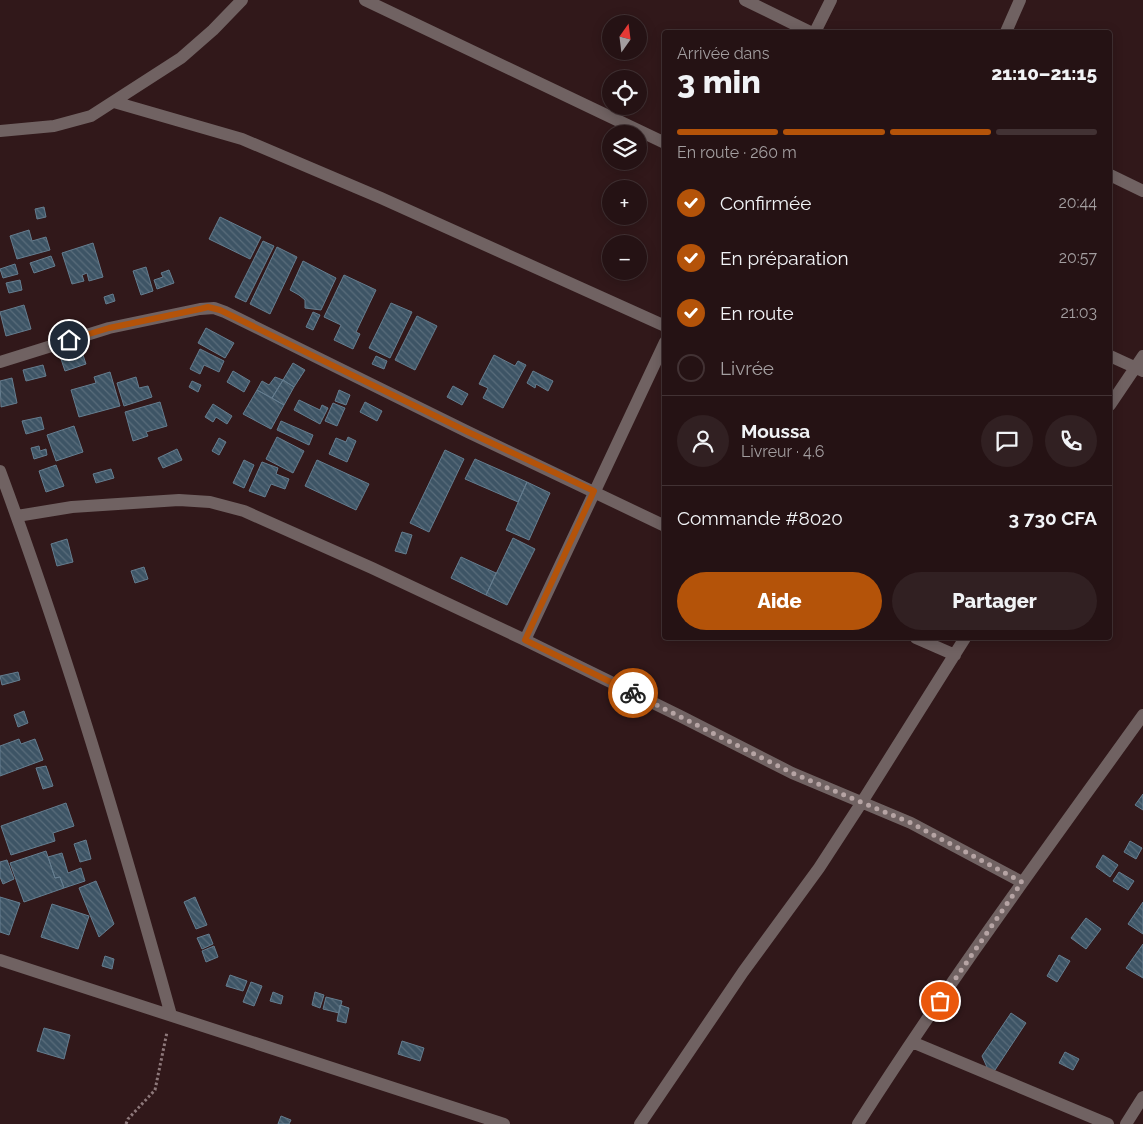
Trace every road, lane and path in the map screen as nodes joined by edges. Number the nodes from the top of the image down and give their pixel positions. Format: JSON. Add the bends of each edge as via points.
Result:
{"nodes":[{"id":1,"x":242,"y":0,"type":"edge"},
{"id":2,"x":365,"y":0,"type":"edge"},
{"id":3,"x":745,"y":0,"type":"edge"},
{"id":4,"x":831,"y":0,"type":"edge"},
{"id":5,"x":1020,"y":0,"type":"edge"},
{"id":6,"x":806,"y":30,"type":"edge"},
{"id":7,"x":816,"y":30,"type":"edge"},
{"id":8,"x":1007,"y":30,"type":"edge"},
{"id":9,"x":114,"y":102,"type":"junction"},
{"id":10,"x":0,"y":131,"type":"edge"},
{"id":11,"x":662,"y":142,"type":"edge"},
{"id":12,"x":1112,"y":176,"type":"edge"},
{"id":13,"x":1143,"y":191,"type":"edge"},
{"id":14,"x":662,"y":325,"type":"edge"},
{"id":15,"x":662,"y":348,"type":"edge"},
{"id":16,"x":1143,"y":356,"type":"edge"},
{"id":17,"x":1112,"y":357,"type":"edge"},
{"id":18,"x":0,"y":362,"type":"edge"},
{"id":19,"x":1139,"y":369,"type":"edge"},
{"id":20,"x":1112,"y":403,"type":"edge"},
{"id":21,"x":0,"y":470,"type":"edge"},
{"id":22,"x":594,"y":491,"type":"junction"},
{"id":23,"x":17,"y":516,"type":"junction"},
{"id":24,"x":662,"y":525,"type":"edge"},
{"id":25,"x":525,"y":640,"type":"junction"},
{"id":26,"x":921,"y":640,"type":"edge"},
{"id":27,"x":964,"y":640,"type":"edge"},
{"id":28,"x":955,"y":655,"type":"junction"},
{"id":29,"x":1143,"y":715,"type":"edge"},
{"id":30,"x":862,"y":802,"type":"junction"},
{"id":31,"x":1022,"y":882,"type":"junction"},
{"id":32,"x":0,"y":960,"type":"edge"},
{"id":33,"x":171,"y":1015,"type":"junction"},
{"id":34,"x":912,"y":1042,"type":"junction"},
{"id":35,"x":1143,"y":1097,"type":"edge"},
{"id":36,"x":126,"y":1124,"type":"edge"},
{"id":37,"x":504,"y":1124,"type":"edge"},
{"id":38,"x":640,"y":1124,"type":"edge"},
{"id":39,"x":858,"y":1124,"type":"edge"},
{"id":40,"x":1108,"y":1124,"type":"edge"},
{"id":41,"x":1126,"y":1124,"type":"edge"}],
"edges":[{"from":1,"to":9,"type":"street","via":[[181,58]]},
{"from":2,"to":11,"type":"street"},
{"from":3,"to":6,"type":"street"},
{"from":4,"to":7,"type":"street"},
{"from":5,"to":8,"type":"street"},
{"from":9,"to":10,"type":"street","via":[[91,116],[68,123]]},
{"from":9,"to":14,"type":"street","via":[[242,138]]},
{"from":12,"to":13,"type":"street"},
{"from":15,"to":22,"type":"street"},
{"from":16,"to":19,"type":"street"},
{"from":17,"to":19,"type":"street"},
{"from":18,"to":22,"type":"street","via":[[109,328],[214,308]]},
{"from":19,"to":20,"type":"street"},
{"from":21,"to":23,"type":"street"},
{"from":22,"to":24,"type":"street"},
{"from":22,"to":25,"type":"street"},
{"from":23,"to":25,"type":"street","via":[[72,507],[179,500],[210,502],[233,508],[372,568]]},
{"from":23,"to":33,"type":"street","via":[[132,874]]},
{"from":25,"to":30,"type":"street","via":[[792,773]]},
{"from":26,"to":28,"type":"street"},
{"from":27,"to":28,"type":"street"},
{"from":28,"to":30,"type":"street"},
{"from":29,"to":31,"type":"street"},
{"from":30,"to":31,"type":"street","via":[[911,823]]},
{"from":30,"to":38,"type":"street"},
{"from":31,"to":34,"type":"street"},
{"from":32,"to":33,"type":"street"},
{"from":33,"to":36,"type":"path","via":[[155,1090]]},
{"from":33,"to":37,"type":"street"},
{"from":34,"to":39,"type":"street"},
{"from":34,"to":40,"type":"street"},
{"from":35,"to":41,"type":"street"}]}
